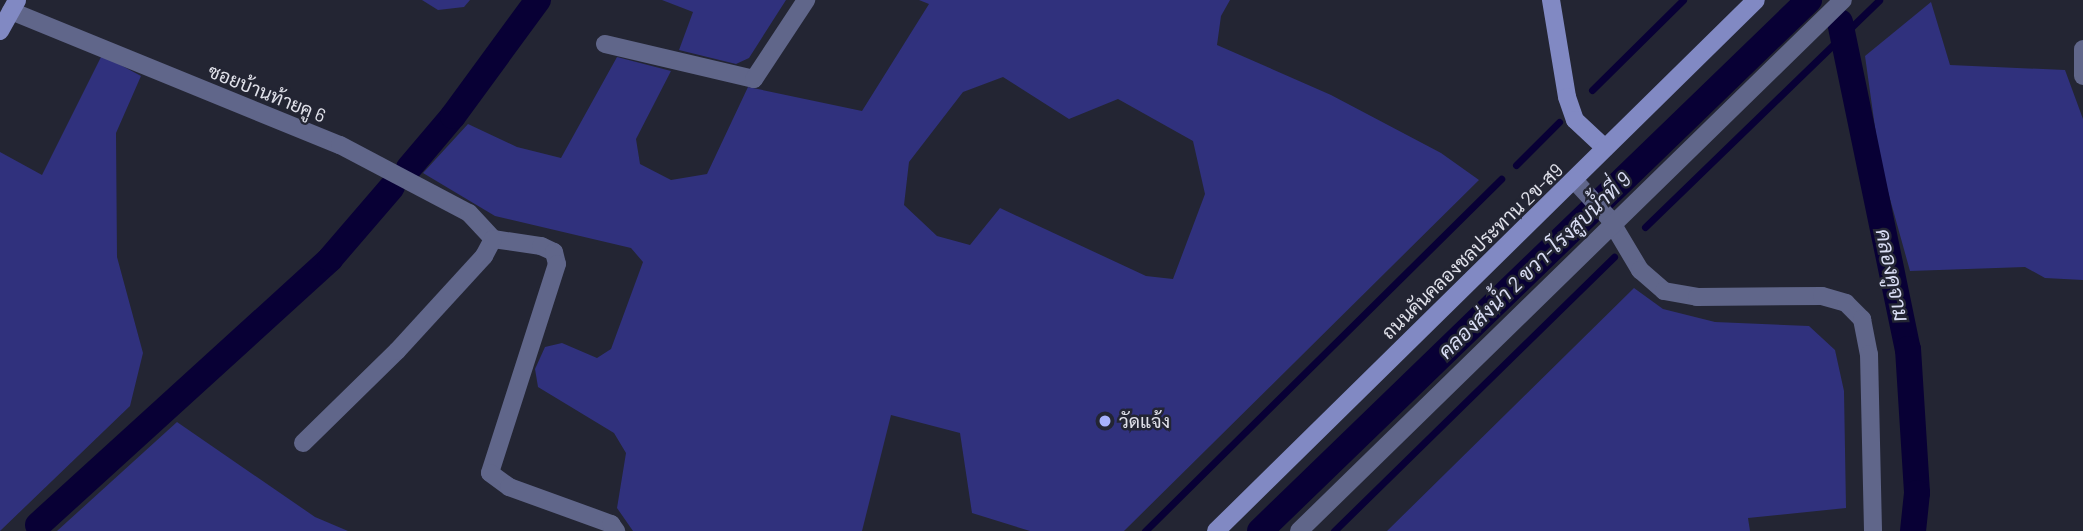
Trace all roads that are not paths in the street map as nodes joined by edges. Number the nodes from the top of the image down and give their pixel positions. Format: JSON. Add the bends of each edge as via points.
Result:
{"nodes":[{"id":1,"x":806,"y":0,"type":"edge"},
{"id":2,"x":1551,"y":0,"type":"edge"},
{"id":3,"x":1756,"y":0,"type":"edge"},
{"id":4,"x":1843,"y":0,"type":"edge"},
{"id":5,"x":6,"y":18,"type":"edge"},
{"id":6,"x":605,"y":44,"type":"dead end"},
{"id":7,"x":2083,"y":49,"type":"edge"},
{"id":8,"x":2083,"y":76,"type":"edge"},
{"id":9,"x":1605,"y":148,"type":"junction"},
{"id":10,"x":1580,"y":186,"type":"junction"},
{"id":11,"x":1611,"y":221,"type":"junction"},
{"id":12,"x":493,"y":239,"type":"junction"},
{"id":13,"x":303,"y":443,"type":"dead end"},
{"id":14,"x":615,"y":531,"type":"edge"},
{"id":15,"x":1216,"y":531,"type":"edge"},
{"id":16,"x":1299,"y":531,"type":"edge"},
{"id":17,"x":1873,"y":531,"type":"edge"}],
"edges":[{"from":1,"to":6,"type":"street","via":[[754,79]]},
{"from":2,"to":9,"type":"street","via":[[1567,97],[1576,120]]},
{"from":3,"to":9,"type":"street","name":"ถนนคันคลองชลประทาน 2ข-ส9"},
{"from":4,"to":11,"type":"street"},
{"from":5,"to":12,"type":"street","name":"ซอยบ้านท้ายคู 6","via":[[340,145],[469,214]]},
{"from":7,"to":8,"type":"street"},
{"from":9,"to":10,"type":"street","name":"ถนนคันคลองชลประทาน 2ข-ส9"},
{"from":10,"to":11,"type":"street"},
{"from":10,"to":15,"type":"street","name":"ถนนคันคลองชลประทาน 2ข-ส9"},
{"from":11,"to":16,"type":"street"},
{"from":11,"to":17,"type":"street","via":[[1640,270],[1664,291],[1697,297],[1834,299],[1846,303],[1862,320],[1869,354]]},
{"from":12,"to":13,"type":"street","via":[[484,256],[397,351]]},
{"from":12,"to":14,"type":"street","via":[[541,246],[554,252],[557,264],[490,472],[509,487],[611,524]]}]}
